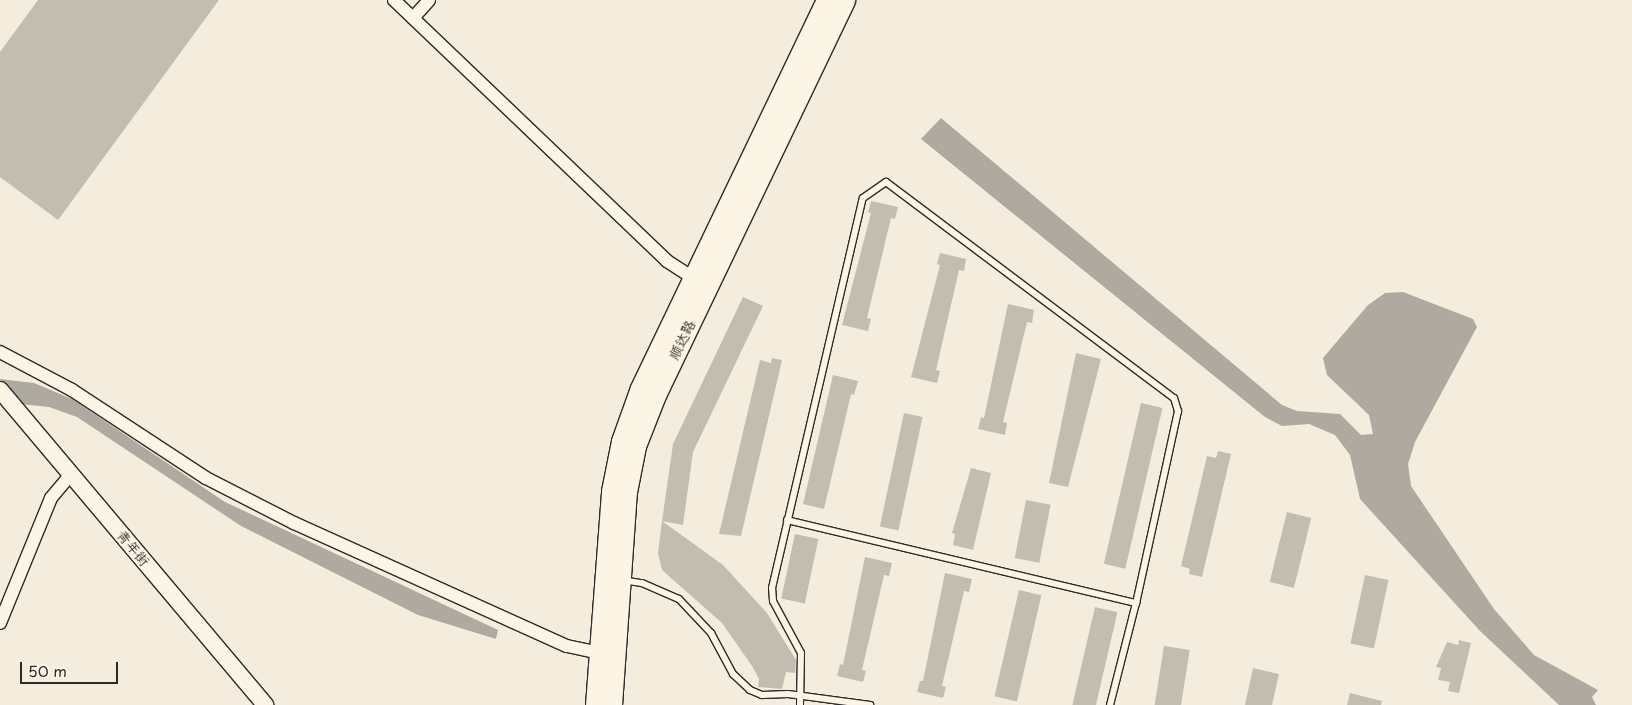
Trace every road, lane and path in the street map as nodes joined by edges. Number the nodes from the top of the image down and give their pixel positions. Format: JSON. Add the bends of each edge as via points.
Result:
{"nodes":[{"id":1,"x":394,"y":0,"type":"edge"},
{"id":2,"x":429,"y":0,"type":"edge"},
{"id":3,"x":826,"y":0,"type":"edge"},
{"id":4,"x":845,"y":0,"type":"edge"},
{"id":5,"x":413,"y":18,"type":"junction"},
{"id":6,"x":693,"y":278,"type":"junction"},
{"id":7,"x":0,"y":352,"type":"edge"},
{"id":8,"x":0,"y":390,"type":"edge"},
{"id":9,"x":71,"y":474,"type":"junction"},
{"id":10,"x":787,"y":520,"type":"junction"},
{"id":11,"x":621,"y":579,"type":"junction"},
{"id":12,"x":1136,"y":603,"type":"junction"},
{"id":13,"x":0,"y":623,"type":"edge"},
{"id":14,"x":599,"y":653,"type":"junction"},
{"id":15,"x":802,"y":696,"type":"junction"},
{"id":16,"x":265,"y":705,"type":"edge"},
{"id":17,"x":595,"y":705,"type":"edge"},
{"id":18,"x":612,"y":705,"type":"edge"},
{"id":19,"x":800,"y":705,"type":"edge"},
{"id":20,"x":870,"y":705,"type":"edge"},
{"id":21,"x":1110,"y":705,"type":"edge"}],
"edges":[{"from":1,"to":5,"type":"street"},
{"from":2,"to":5,"type":"street"},
{"from":3,"to":6,"type":"main road","name":"顺达路"},
{"from":4,"to":11,"type":"main road","name":"顺达路","via":[[656,395],[630,469]]},
{"from":5,"to":6,"type":"street","via":[[667,261]]},
{"from":6,"to":14,"type":"main road","name":"顺达路","via":[[640,388],[614,466]]},
{"from":7,"to":14,"type":"street","via":[[72,390],[206,478],[294,523],[567,646]]},
{"from":8,"to":9,"type":"street","name":"青年街"},
{"from":9,"to":13,"type":"street","via":[[51,498]]},
{"from":9,"to":16,"type":"street","name":"青年街"},
{"from":10,"to":12,"type":"lane"},
{"from":10,"to":12,"type":"lane","via":[[863,198],[886,182],[1174,398],[1178,411]]},
{"from":10,"to":15,"type":"lane","via":[[772,588],[773,602],[801,653]]},
{"from":11,"to":15,"type":"lane","via":[[642,582],[679,599],[711,633],[742,685],[762,695]]},
{"from":11,"to":18,"type":"main road","name":"顺达路"},
{"from":12,"to":21,"type":"lane"},
{"from":14,"to":17,"type":"main road","name":"顺达路"},
{"from":15,"to":19,"type":"lane"},
{"from":15,"to":20,"type":"lane"}]}
